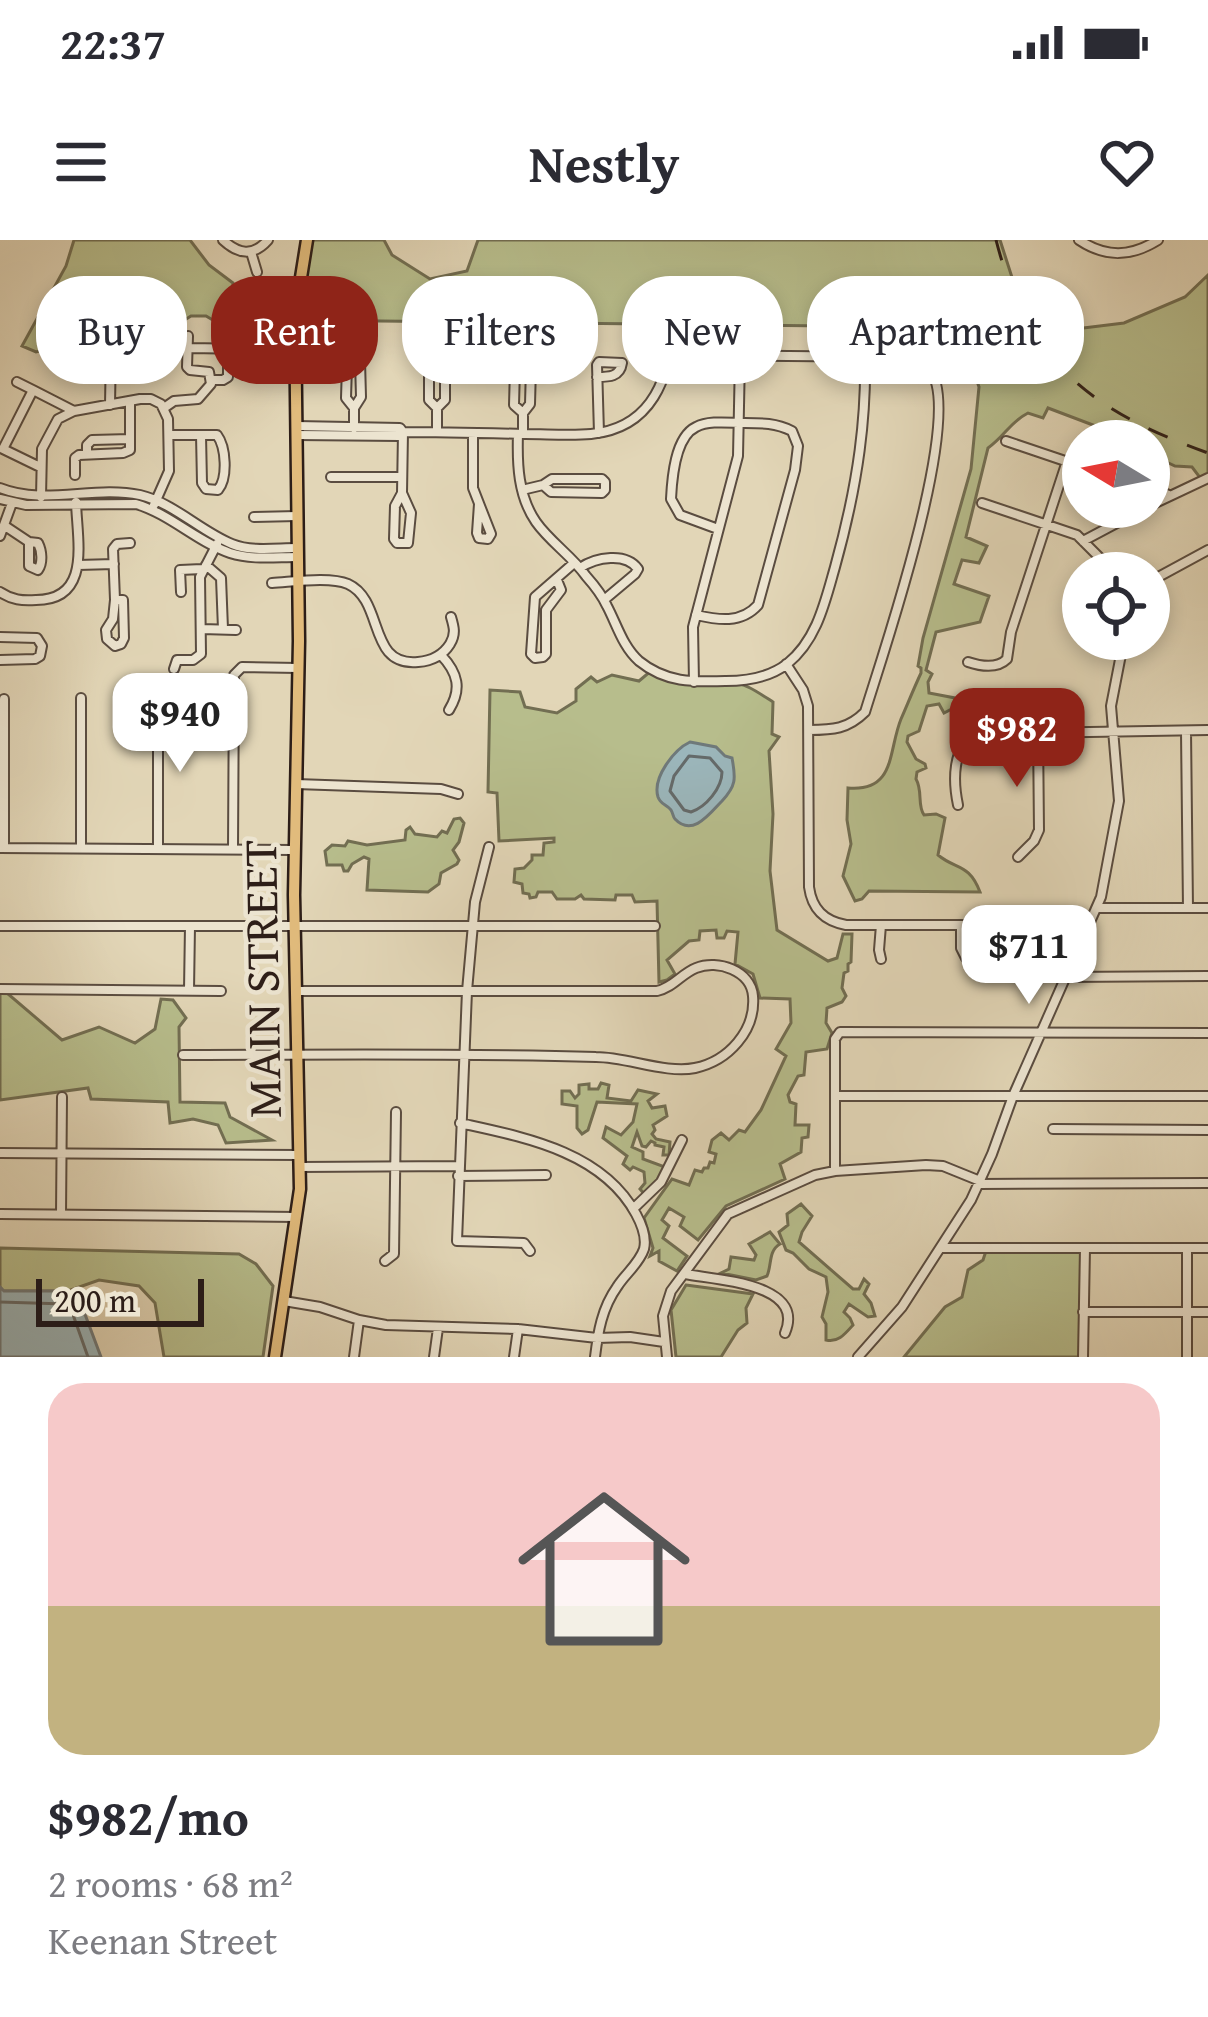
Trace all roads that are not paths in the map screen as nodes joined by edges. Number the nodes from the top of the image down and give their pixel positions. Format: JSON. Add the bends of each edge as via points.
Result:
{"nodes":[{"id":1,"x":223,"y":240,"type":"edge"},
{"id":2,"x":268,"y":240,"type":"edge"},
{"id":3,"x":307,"y":240,"type":"edge"},
{"id":4,"x":1079,"y":240,"type":"edge"},
{"id":5,"x":1158,"y":240,"type":"edge"},
{"id":6,"x":1094,"y":244,"type":"edge"},
{"id":7,"x":250,"y":252,"type":"junction"},
{"id":8,"x":257,"y":272,"type":"dead end"},
{"id":9,"x":188,"y":336,"type":"dead end"},
{"id":10,"x":188,"y":348,"type":"junction"},
{"id":11,"x":211,"y":349,"type":"edge"},
{"id":12,"x":211,"y":378,"type":"edge"},
{"id":13,"x":211,"y":381,"type":"edge"},
{"id":14,"x":17,"y":382,"type":"dead end"},
{"id":15,"x":111,"y":384,"type":"edge"},
{"id":16,"x":597,"y":384,"type":"edge"},
{"id":17,"x":661,"y":384,"type":"edge"},
{"id":18,"x":740,"y":384,"type":"edge"},
{"id":19,"x":865,"y":384,"type":"edge"},
{"id":20,"x":934,"y":384,"type":"edge"},
{"id":21,"x":33,"y":390,"type":"junction"},
{"id":22,"x":130,"y":401,"type":"junction"},
{"id":23,"x":110,"y":405,"type":"junction"},
{"id":24,"x":164,"y":408,"type":"junction"},
{"id":25,"x":354,"y":408,"type":"junction"},
{"id":26,"x":437,"y":409,"type":"junction"},
{"id":27,"x":74,"y":411,"type":"junction"},
{"id":28,"x":523,"y":412,"type":"junction"},
{"id":29,"x":739,"y":423,"type":"junction"},
{"id":30,"x":297,"y":430,"type":"junction"},
{"id":31,"x":354,"y":431,"type":"junction"},
{"id":32,"x":404,"y":432,"type":"junction"},
{"id":33,"x":437,"y":432,"type":"junction"},
{"id":34,"x":473,"y":433,"type":"junction"},
{"id":35,"x":599,"y":433,"type":"junction"},
{"id":36,"x":201,"y":434,"type":"junction"},
{"id":37,"x":521,"y":434,"type":"junction"},
{"id":38,"x":169,"y":435,"type":"junction"},
{"id":39,"x":1006,"y":442,"type":"dead end"},
{"id":40,"x":2,"y":448,"type":"edge"},
{"id":41,"x":1062,"y":459,"type":"edge"},
{"id":42,"x":40,"y":467,"type":"junction"},
{"id":43,"x":75,"y":475,"type":"dead end"},
{"id":44,"x":1062,"y":476,"type":"edge"},
{"id":45,"x":332,"y":477,"type":"dead end"},
{"id":46,"x":403,"y":477,"type":"junction"},
{"id":47,"x":1208,"y":478,"type":"edge"},
{"id":48,"x":543,"y":485,"type":"junction"},
{"id":49,"x":0,"y":488,"type":"edge"},
{"id":50,"x":522,"y":490,"type":"junction"},
{"id":51,"x":402,"y":493,"type":"junction"},
{"id":52,"x":1170,"y":495,"type":"edge"},
{"id":53,"x":13,"y":498,"type":"junction"},
{"id":54,"x":0,"y":499,"type":"edge"},
{"id":55,"x":41,"y":500,"type":"junction"},
{"id":56,"x":75,"y":500,"type":"junction"},
{"id":57,"x":479,"y":503,"type":"dead end"},
{"id":58,"x":982,"y":503,"type":"dead end"},
{"id":59,"x":154,"y":505,"type":"junction"},
{"id":60,"x":297,"y":516,"type":"junction"},
{"id":61,"x":254,"y":518,"type":"dead end"},
{"id":62,"x":1046,"y":525,"type":"junction"},
{"id":63,"x":1108,"y":528,"type":"edge"},
{"id":64,"x":718,"y":529,"type":"junction"},
{"id":65,"x":3,"y":531,"type":"edge"},
{"id":66,"x":1083,"y":541,"type":"junction"},
{"id":67,"x":29,"y":542,"type":"dead end"},
{"id":68,"x":218,"y":542,"type":"junction"},
{"id":69,"x":130,"y":543,"type":"dead end"},
{"id":70,"x":1208,"y":550,"type":"edge"},
{"id":71,"x":297,"y":552,"type":"junction"},
{"id":72,"x":1093,"y":552,"type":"edge"},
{"id":73,"x":114,"y":563,"type":"junction"},
{"id":74,"x":78,"y":565,"type":"junction"},
{"id":75,"x":577,"y":566,"type":"junction"},
{"id":76,"x":204,"y":567,"type":"junction"},
{"id":77,"x":1170,"y":571,"type":"edge"},
{"id":78,"x":557,"y":580,"type":"junction"},
{"id":79,"x":298,"y":582,"type":"junction"},
{"id":80,"x":272,"y":583,"type":"dead end"},
{"id":81,"x":0,"y":592,"type":"edge"},
{"id":82,"x":181,"y":592,"type":"dead end"},
{"id":83,"x":604,"y":600,"type":"junction"},
{"id":84,"x":115,"y":601,"type":"junction"},
{"id":85,"x":696,"y":615,"type":"junction"},
{"id":86,"x":451,"y":616,"type":"dead end"},
{"id":87,"x":202,"y":628,"type":"junction"},
{"id":88,"x":223,"y":629,"type":"junction"},
{"id":89,"x":236,"y":630,"type":"dead end"},
{"id":90,"x":0,"y":638,"type":"edge"},
{"id":91,"x":441,"y":655,"type":"junction"},
{"id":92,"x":0,"y":660,"type":"edge"},
{"id":93,"x":1120,"y":660,"type":"edge"},
{"id":94,"x":968,"y":662,"type":"dead end"},
{"id":95,"x":786,"y":664,"type":"junction"},
{"id":96,"x":298,"y":668,"type":"junction"},
{"id":97,"x":174,"y":669,"type":"dead end"},
{"id":98,"x":694,"y":682,"type":"junction"},
{"id":99,"x":82,"y":698,"type":"dead end"},
{"id":100,"x":4,"y":699,"type":"dead end"},
{"id":101,"x":158,"y":701,"type":"dead end"},
{"id":102,"x":449,"y":710,"type":"dead end"},
{"id":103,"x":809,"y":730,"type":"junction"},
{"id":104,"x":1208,"y":730,"type":"edge"},
{"id":105,"x":1113,"y":731,"type":"junction"},
{"id":106,"x":1186,"y":731,"type":"junction"},
{"id":107,"x":1038,"y":732,"type":"junction"},
{"id":108,"x":296,"y":784,"type":"junction"},
{"id":109,"x":458,"y":794,"type":"dead end"},
{"id":110,"x":958,"y":805,"type":"dead end"},
{"id":111,"x":489,"y":847,"type":"dead end"},
{"id":112,"x":2,"y":848,"type":"edge"},
{"id":113,"x":81,"y":848,"type":"junction"},
{"id":114,"x":158,"y":849,"type":"junction"},
{"id":115,"x":233,"y":849,"type":"junction"},
{"id":116,"x":294,"y":850,"type":"junction"},
{"id":117,"x":1018,"y":857,"type":"dead end"},
{"id":118,"x":1097,"y":908,"type":"junction"},
{"id":119,"x":1188,"y":908,"type":"junction"},
{"id":120,"x":1208,"y":908,"type":"edge"},
{"id":121,"x":881,"y":925,"type":"junction"},
{"id":122,"x":961,"y":925,"type":"junction"},
{"id":123,"x":1088,"y":925,"type":"junction"},
{"id":124,"x":0,"y":926,"type":"edge"},
{"id":125,"x":190,"y":926,"type":"junction"},
{"id":126,"x":294,"y":926,"type":"junction"},
{"id":127,"x":472,"y":926,"type":"junction"},
{"id":128,"x":655,"y":926,"type":"dead end"},
{"id":129,"x":966,"y":958,"type":"dead end"},
{"id":130,"x":881,"y":959,"type":"dead end"},
{"id":131,"x":1208,"y":976,"type":"edge"},
{"id":132,"x":1066,"y":977,"type":"junction"},
{"id":133,"x":0,"y":989,"type":"edge"},
{"id":134,"x":189,"y":990,"type":"junction"},
{"id":135,"x":221,"y":991,"type":"dead end"},
{"id":136,"x":296,"y":991,"type":"junction"},
{"id":137,"x":466,"y":991,"type":"junction"},
{"id":138,"x":1041,"y":1033,"type":"junction"},
{"id":139,"x":1208,"y":1033,"type":"edge"},
{"id":140,"x":183,"y":1055,"type":"dead end"},
{"id":141,"x":297,"y":1055,"type":"junction"},
{"id":142,"x":462,"y":1056,"type":"junction"},
{"id":143,"x":835,"y":1096,"type":"junction"},
{"id":144,"x":1013,"y":1096,"type":"junction"},
{"id":145,"x":1208,"y":1096,"type":"edge"},
{"id":146,"x":62,"y":1097,"type":"dead end"},
{"id":147,"x":396,"y":1112,"type":"dead end"},
{"id":148,"x":460,"y":1123,"type":"junction"},
{"id":149,"x":1053,"y":1130,"type":"dead end"},
{"id":150,"x":1208,"y":1130,"type":"edge"},
{"id":151,"x":682,"y":1140,"type":"dead end"},
{"id":152,"x":0,"y":1153,"type":"edge"},
{"id":153,"x":62,"y":1154,"type":"junction"},
{"id":154,"x":299,"y":1161,"type":"junction"},
{"id":155,"x":394,"y":1166,"type":"junction"},
{"id":156,"x":459,"y":1171,"type":"junction"},
{"id":157,"x":835,"y":1171,"type":"junction"},
{"id":158,"x":546,"y":1175,"type":"dead end"},
{"id":159,"x":979,"y":1182,"type":"junction"},
{"id":160,"x":1208,"y":1183,"type":"edge"},
{"id":161,"x":633,"y":1209,"type":"junction"},
{"id":162,"x":0,"y":1214,"type":"edge"},
{"id":163,"x":61,"y":1214,"type":"junction"},
{"id":164,"x":296,"y":1217,"type":"junction"},
{"id":165,"x":940,"y":1247,"type":"junction"},
{"id":166,"x":1085,"y":1248,"type":"junction"},
{"id":167,"x":1186,"y":1249,"type":"junction"},
{"id":168,"x":1208,"y":1249,"type":"edge"},
{"id":169,"x":530,"y":1251,"type":"dead end"},
{"id":170,"x":386,"y":1261,"type":"dead end"},
{"id":171,"x":685,"y":1274,"type":"junction"},
{"id":172,"x":284,"y":1301,"type":"junction"},
{"id":173,"x":1084,"y":1312,"type":"junction"},
{"id":174,"x":1186,"y":1312,"type":"junction"},
{"id":175,"x":1208,"y":1312,"type":"edge"},
{"id":176,"x":359,"y":1320,"type":"junction"},
{"id":177,"x":438,"y":1328,"type":"junction"},
{"id":178,"x":518,"y":1329,"type":"junction"},
{"id":179,"x":785,"y":1333,"type":"dead end"},
{"id":180,"x":597,"y":1337,"type":"junction"},
{"id":181,"x":664,"y":1342,"type":"junction"},
{"id":182,"x":275,"y":1357,"type":"edge"},
{"id":183,"x":354,"y":1357,"type":"edge"},
{"id":184,"x":434,"y":1357,"type":"edge"},
{"id":185,"x":514,"y":1357,"type":"edge"},
{"id":186,"x":595,"y":1357,"type":"edge"},
{"id":187,"x":667,"y":1357,"type":"edge"},
{"id":188,"x":858,"y":1357,"type":"edge"},
{"id":189,"x":1083,"y":1357,"type":"edge"},
{"id":190,"x":1186,"y":1357,"type":"edge"}],
"edges":[{"from":1,"to":7,"type":"street"},
{"from":2,"to":7,"type":"street"},
{"from":3,"to":30,"type":"main road","name":"MAIN STREET","via":[[295,315]]},
{"from":4,"to":6,"type":"street"},
{"from":5,"to":6,"type":"street","via":[[1123,254]]},
{"from":7,"to":8,"type":"street"},
{"from":9,"to":10,"type":"street"},
{"from":10,"to":11,"type":"street"},
{"from":10,"to":12,"type":"street","via":[[188,369]]},
{"from":13,"to":24,"type":"street","via":[[198,399]]},
{"from":14,"to":21,"type":"street"},
{"from":15,"to":23,"type":"street"},
{"from":16,"to":35,"type":"street"},
{"from":17,"to":35,"type":"street","via":[[651,402]]},
{"from":18,"to":29,"type":"street"},
{"from":19,"to":95,"type":"street","via":[[860,466],[842,540],[820,617]]},
{"from":20,"to":103,"type":"street","via":[[935,460],[865,712],[836,730]]},
{"from":21,"to":27,"type":"street"},
{"from":21,"to":40,"type":"street"},
{"from":22,"to":23,"type":"street"},
{"from":22,"to":24,"type":"street","via":[[151,399]]},
{"from":22,"to":43,"type":"street","via":[[126,453],[76,456]]},
{"from":23,"to":27,"type":"street"},
{"from":24,"to":38,"type":"street"},
{"from":25,"to":25,"type":"street","via":[[346,398],[347,365],[360,361]]},
{"from":25,"to":31,"type":"street"},
{"from":26,"to":26,"type":"street","via":[[429,400],[429,367],[443,362],[445,400]]},
{"from":26,"to":33,"type":"street"},
{"from":27,"to":42,"type":"street","via":[[52,425]]},
{"from":28,"to":28,"type":"street","via":[[530,368],[518,364],[514,404]]},
{"from":28,"to":37,"type":"street"},
{"from":29,"to":64,"type":"street"},
{"from":29,"to":64,"type":"street","via":[[690,430],[671,487],[680,515]]},
{"from":29,"to":85,"type":"street","via":[[792,431],[795,470],[758,605],[743,618]]},
{"from":30,"to":31,"type":"street"},
{"from":30,"to":60,"type":"main road","name":"MAIN STREET"},
{"from":31,"to":32,"type":"street"},
{"from":32,"to":33,"type":"street"},
{"from":32,"to":46,"type":"street"},
{"from":33,"to":34,"type":"street"},
{"from":34,"to":37,"type":"street"},
{"from":34,"to":57,"type":"street"},
{"from":35,"to":37,"type":"street"},
{"from":36,"to":36,"type":"street","via":[[222,442],[218,490],[202,483]]},
{"from":36,"to":38,"type":"street"},
{"from":37,"to":50,"type":"street"},
{"from":38,"to":59,"type":"street","via":[[169,471]]},
{"from":39,"to":41,"type":"street"},
{"from":40,"to":42,"type":"street"},
{"from":42,"to":55,"type":"street"},
{"from":44,"to":62,"type":"street"},
{"from":45,"to":46,"type":"street"},
{"from":46,"to":51,"type":"street"},
{"from":47,"to":52,"type":"street"},
{"from":48,"to":48,"type":"street","via":[[551,492],[605,490],[602,479]]},
{"from":48,"to":50,"type":"street"},
{"from":49,"to":53,"type":"street"},
{"from":50,"to":75,"type":"street","via":[[537,524]]},
{"from":51,"to":51,"type":"street","via":[[394,539],[408,543],[411,514]]},
{"from":53,"to":54,"type":"street"},
{"from":53,"to":55,"type":"street"},
{"from":53,"to":65,"type":"street"},
{"from":55,"to":56,"type":"street"},
{"from":56,"to":59,"type":"street","via":[[124,493]]},
{"from":56,"to":74,"type":"street"},
{"from":58,"to":62,"type":"street"},
{"from":59,"to":68,"type":"street"},
{"from":60,"to":61,"type":"street"},
{"from":60,"to":71,"type":"main road","name":"MAIN STREET"},
{"from":62,"to":66,"type":"street"},
{"from":62,"to":94,"type":"street","via":[[1007,659]]},
{"from":63,"to":66,"type":"street"},
{"from":64,"to":85,"type":"street"},
{"from":65,"to":67,"type":"street"},
{"from":66,"to":72,"type":"street"},
{"from":68,"to":71,"type":"street","via":[[245,556]]},
{"from":68,"to":76,"type":"street"},
{"from":69,"to":73,"type":"street","via":[[115,546]]},
{"from":70,"to":77,"type":"street"},
{"from":71,"to":79,"type":"main road","name":"MAIN STREET"},
{"from":73,"to":74,"type":"street"},
{"from":73,"to":84,"type":"street"},
{"from":74,"to":81,"type":"street","via":[[70,588],[52,599]]},
{"from":75,"to":78,"type":"street"},
{"from":75,"to":83,"type":"street"},
{"from":75,"to":83,"type":"street","via":[[600,559],[636,565]]},
{"from":76,"to":82,"type":"street","via":[[180,570]]},
{"from":76,"to":87,"type":"street"},
{"from":76,"to":88,"type":"street","via":[[221,578]]},
{"from":78,"to":78,"type":"street","via":[[533,606],[535,658],[546,654],[546,610],[561,590]]},
{"from":79,"to":80,"type":"street"},
{"from":79,"to":91,"type":"street","via":[[339,581],[358,590],[394,659]]},
{"from":79,"to":96,"type":"main road","name":"MAIN STREET"},
{"from":83,"to":98,"type":"street","via":[[635,658],[667,678]]},
{"from":84,"to":84,"type":"street","via":[[106,630],[116,646],[124,638],[123,600]]},
{"from":85,"to":98,"type":"street"},
{"from":86,"to":91,"type":"street","via":[[452,641]]},
{"from":87,"to":88,"type":"street"},
{"from":87,"to":97,"type":"street","via":[[200,656],[177,660]]},
{"from":88,"to":89,"type":"street"},
{"from":90,"to":92,"type":"street","via":[[32,636],[42,646],[35,659]]},
{"from":91,"to":102,"type":"street","via":[[458,686]]},
{"from":93,"to":105,"type":"street"},
{"from":95,"to":98,"type":"street","via":[[741,681]]},
{"from":95,"to":103,"type":"street","via":[[803,690]]},
{"from":96,"to":108,"type":"main road","name":"MAIN STREET"},
{"from":96,"to":115,"type":"street","via":[[242,667],[234,675]]},
{"from":99,"to":113,"type":"street"},
{"from":100,"to":112,"type":"street"},
{"from":101,"to":114,"type":"street"},
{"from":103,"to":121,"type":"street","via":[[812,902],[838,924]]},
{"from":104,"to":106,"type":"street"},
{"from":105,"to":106,"type":"street"},
{"from":105,"to":107,"type":"street"},
{"from":105,"to":118,"type":"street","via":[[1119,795]]},
{"from":106,"to":119,"type":"street"},
{"from":107,"to":110,"type":"street","via":[[966,740],[958,755]]},
{"from":107,"to":117,"type":"street","via":[[1039,830]]},
{"from":108,"to":109,"type":"street"},
{"from":108,"to":116,"type":"main road","name":"MAIN STREET"},
{"from":111,"to":127,"type":"street"},
{"from":112,"to":113,"type":"street"},
{"from":113,"to":114,"type":"street"},
{"from":114,"to":115,"type":"street"},
{"from":115,"to":116,"type":"street"},
{"from":116,"to":126,"type":"main road","name":"MAIN STREET"},
{"from":118,"to":119,"type":"street"},
{"from":118,"to":123,"type":"street"},
{"from":119,"to":120,"type":"street"},
{"from":121,"to":122,"type":"street"},
{"from":121,"to":130,"type":"street"},
{"from":122,"to":123,"type":"street"},
{"from":122,"to":129,"type":"street"},
{"from":123,"to":132,"type":"street"},
{"from":124,"to":125,"type":"street"},
{"from":125,"to":126,"type":"street"},
{"from":125,"to":134,"type":"street"},
{"from":126,"to":127,"type":"street"},
{"from":126,"to":136,"type":"main road","name":"MAIN STREET"},
{"from":127,"to":128,"type":"street"},
{"from":127,"to":137,"type":"street"},
{"from":131,"to":132,"type":"street"},
{"from":132,"to":138,"type":"street"},
{"from":133,"to":134,"type":"street"},
{"from":134,"to":135,"type":"street"},
{"from":136,"to":137,"type":"street"},
{"from":136,"to":141,"type":"main road","name":"MAIN STREET"},
{"from":137,"to":142,"type":"street"},
{"from":137,"to":142,"type":"street","via":[[657,991],[709,966],[746,977],[753,1014],[731,1050],[687,1070],[602,1057]]},
{"from":138,"to":139,"type":"street"},
{"from":138,"to":143,"type":"street","via":[[841,1032]]},
{"from":138,"to":144,"type":"street"},
{"from":140,"to":141,"type":"street"},
{"from":141,"to":142,"type":"street"},
{"from":141,"to":154,"type":"main road","name":"MAIN STREET"},
{"from":142,"to":148,"type":"street"},
{"from":143,"to":144,"type":"street"},
{"from":143,"to":157,"type":"street"},
{"from":144,"to":145,"type":"street"},
{"from":144,"to":159,"type":"street"},
{"from":146,"to":153,"type":"street"},
{"from":147,"to":155,"type":"street"},
{"from":148,"to":156,"type":"street"},
{"from":148,"to":161,"type":"street","via":[[553,1147],[603,1175]]},
{"from":149,"to":150,"type":"street"},
{"from":151,"to":161,"type":"street","via":[[661,1182]]},
{"from":152,"to":153,"type":"street"},
{"from":153,"to":154,"type":"street"},
{"from":153,"to":163,"type":"street"},
{"from":154,"to":155,"type":"street"},
{"from":154,"to":164,"type":"main road","name":"MAIN STREET"},
{"from":155,"to":156,"type":"street"},
{"from":155,"to":170,"type":"street","via":[[394,1254]]},
{"from":156,"to":158,"type":"street"},
{"from":156,"to":169,"type":"street","via":[[457,1241],[524,1243]]},
{"from":157,"to":159,"type":"street","via":[[943,1166]]},
{"from":157,"to":171,"type":"street","via":[[728,1214]]},
{"from":159,"to":160,"type":"street"},
{"from":159,"to":165,"type":"street"},
{"from":161,"to":180,"type":"street","via":[[644,1250],[609,1300]]},
{"from":162,"to":163,"type":"street"},
{"from":163,"to":164,"type":"street"},
{"from":164,"to":172,"type":"main road","name":"MAIN STREET"},
{"from":165,"to":166,"type":"street"},
{"from":165,"to":188,"type":"street"},
{"from":166,"to":167,"type":"street"},
{"from":166,"to":173,"type":"street"},
{"from":167,"to":168,"type":"street"},
{"from":167,"to":174,"type":"street"},
{"from":171,"to":179,"type":"street","via":[[767,1291],[789,1312]]},
{"from":171,"to":181,"type":"street","via":[[663,1316]]},
{"from":172,"to":176,"type":"street"},
{"from":172,"to":182,"type":"main road","name":"MAIN STREET"},
{"from":173,"to":174,"type":"street"},
{"from":173,"to":189,"type":"street"},
{"from":174,"to":175,"type":"street"},
{"from":174,"to":190,"type":"street"},
{"from":176,"to":177,"type":"street"},
{"from":176,"to":183,"type":"street"},
{"from":177,"to":178,"type":"street"},
{"from":177,"to":184,"type":"street"},
{"from":178,"to":180,"type":"street"},
{"from":178,"to":185,"type":"street"},
{"from":180,"to":181,"type":"street"},
{"from":180,"to":186,"type":"street"},
{"from":181,"to":187,"type":"street"}]}
